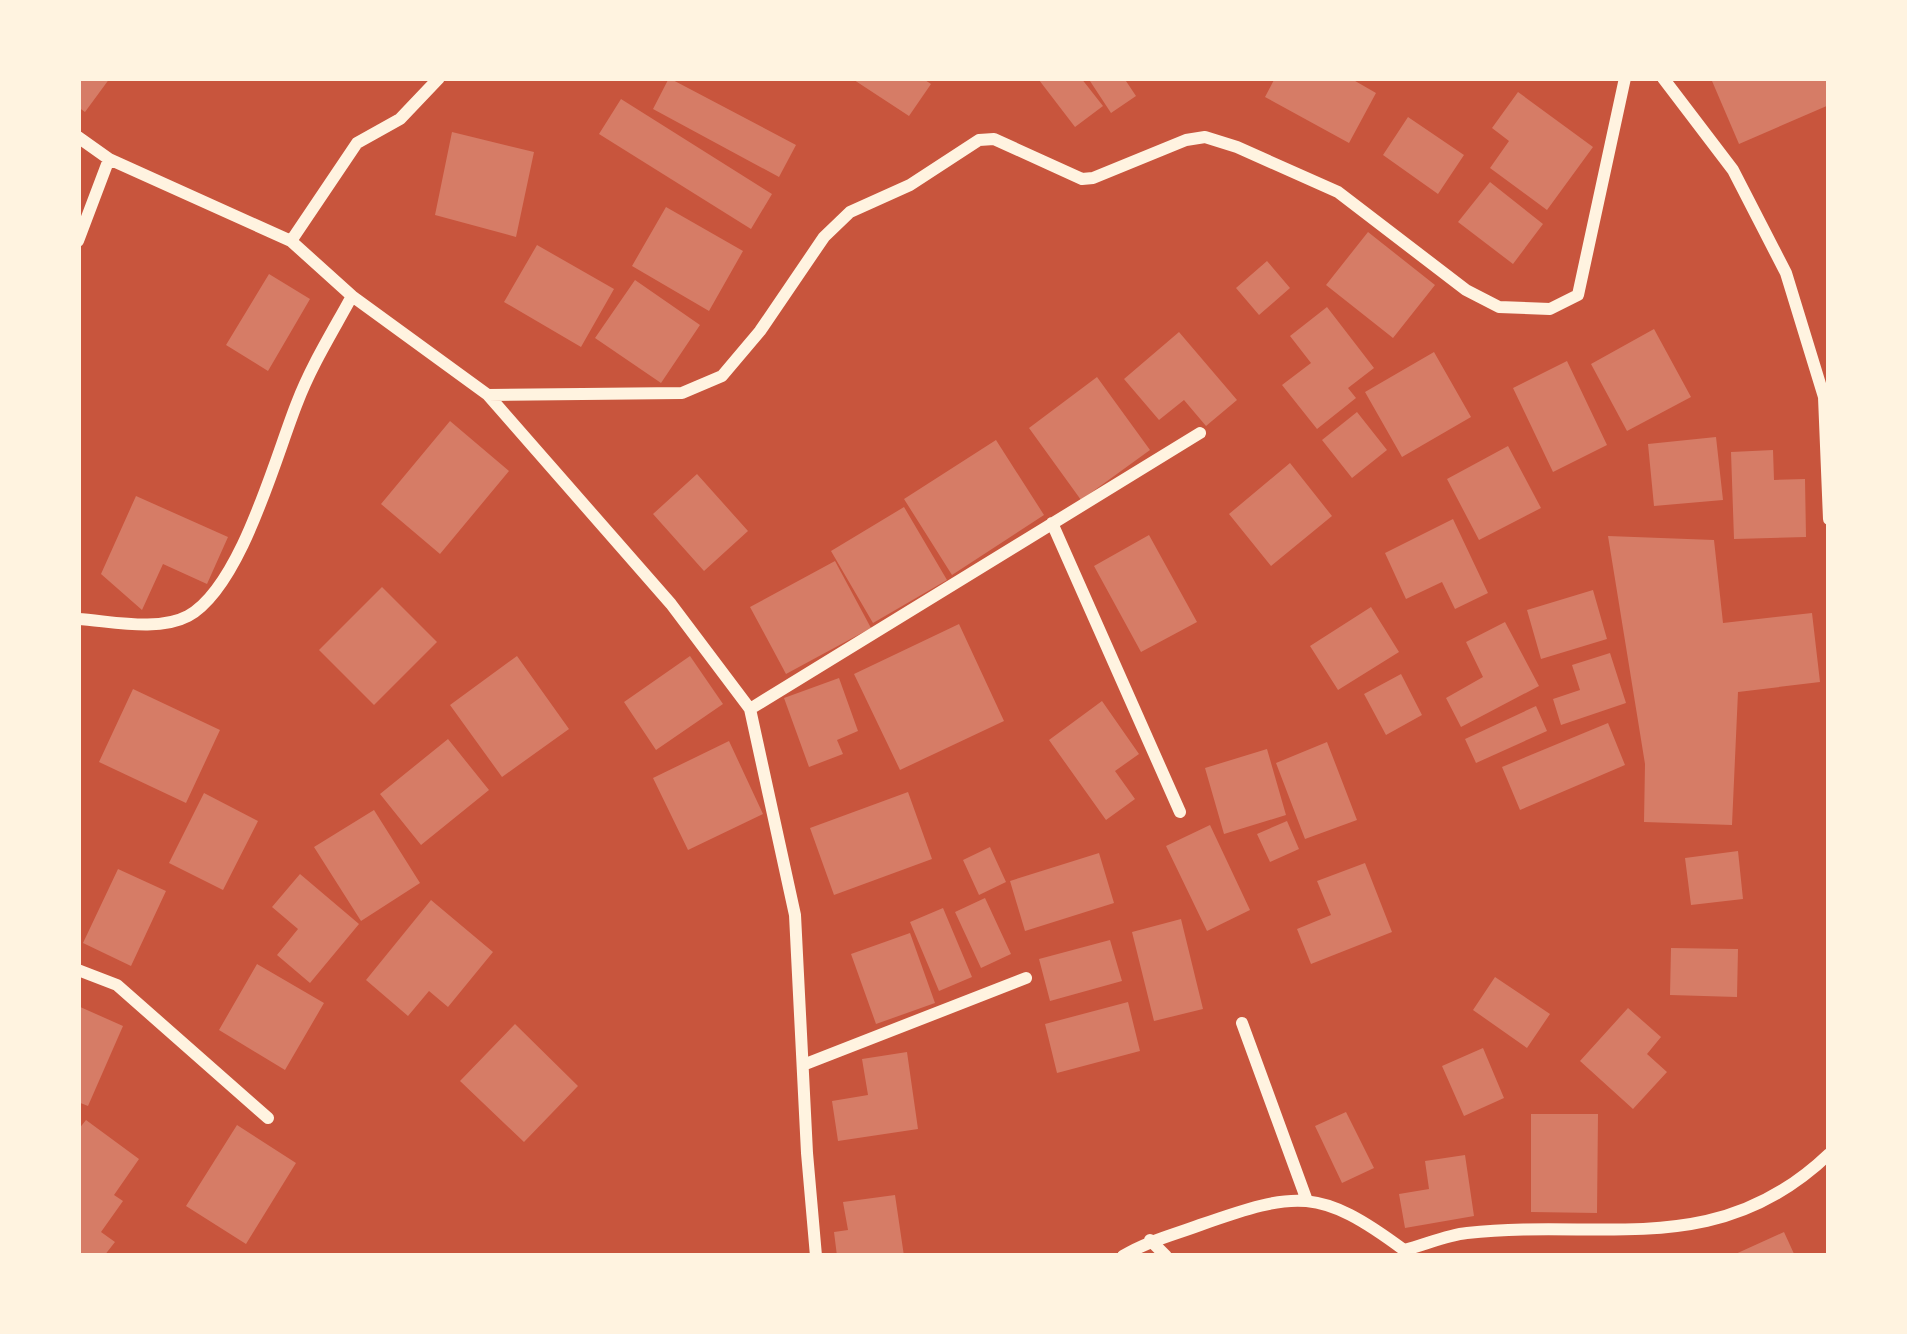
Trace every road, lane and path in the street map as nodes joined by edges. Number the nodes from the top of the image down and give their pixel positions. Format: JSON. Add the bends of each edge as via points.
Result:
{"nodes":[{"id":1,"x":440,"y":78,"type":"edge"},
{"id":2,"x":1625,"y":78,"type":"edge"},
{"id":3,"x":1663,"y":78,"type":"edge"},
{"id":4,"x":78,"y":137,"type":"edge"},
{"id":5,"x":109,"y":159,"type":"junction"},
{"id":6,"x":78,"y":241,"type":"edge"},
{"id":7,"x":292,"y":241,"type":"junction"},
{"id":8,"x":352,"y":296,"type":"junction"},
{"id":9,"x":488,"y":394,"type":"junction"},
{"id":10,"x":1200,"y":433,"type":"dead end"},
{"id":11,"x":1829,"y":519,"type":"edge"},
{"id":12,"x":1052,"y":524,"type":"junction"},
{"id":13,"x":78,"y":619,"type":"edge"},
{"id":14,"x":750,"y":709,"type":"junction"},
{"id":15,"x":1180,"y":812,"type":"dead end"},
{"id":16,"x":78,"y":970,"type":"edge"},
{"id":17,"x":1026,"y":978,"type":"dead end"},
{"id":18,"x":1242,"y":1023,"type":"dead end"},
{"id":19,"x":803,"y":1065,"type":"junction"},
{"id":20,"x":268,"y":1118,"type":"dead end"},
{"id":21,"x":1829,"y":1154,"type":"edge"},
{"id":22,"x":1306,"y":1198,"type":"junction"},
{"id":23,"x":1150,"y":1240,"type":"junction"},
{"id":24,"x":1407,"y":1253,"type":"edge"},
{"id":25,"x":816,"y":1256,"type":"edge"},
{"id":26,"x":1123,"y":1256,"type":"edge"},
{"id":27,"x":1166,"y":1256,"type":"edge"}],
"edges":[{"from":1,"to":7,"type":"street","via":[[400,119],[357,143]]},
{"from":2,"to":9,"type":"street","via":[[1578,296],[1550,309],[1499,307],[1338,192],[1205,137],[1094,178],[979,140],[850,212],[722,376],[682,393]]},
{"from":3,"to":11,"type":"street","via":[[1733,170],[1786,273],[1824,398]]},
{"from":4,"to":5,"type":"street"},
{"from":5,"to":6,"type":"street"},
{"from":5,"to":7,"type":"street"},
{"from":7,"to":8,"type":"street"},
{"from":8,"to":9,"type":"street"},
{"from":8,"to":13,"type":"street","via":[[298,399],[249,534],[223,580],[190,615],[159,624]]},
{"from":9,"to":14,"type":"street"},
{"from":10,"to":12,"type":"street"},
{"from":12,"to":14,"type":"street"},
{"from":12,"to":15,"type":"street"},
{"from":14,"to":19,"type":"street","via":[[795,915]]},
{"from":16,"to":20,"type":"street","via":[[117,985]]},
{"from":17,"to":19,"type":"street"},
{"from":18,"to":22,"type":"street"},
{"from":19,"to":25,"type":"street"},
{"from":21,"to":24,"type":"street","via":[[1769,1202],[1694,1227],[1464,1233]]},
{"from":22,"to":23,"type":"street","via":[[1252,1205]]},
{"from":22,"to":24,"type":"street","via":[[1358,1216]]},
{"from":23,"to":26,"type":"street"},
{"from":23,"to":27,"type":"street"}]}
